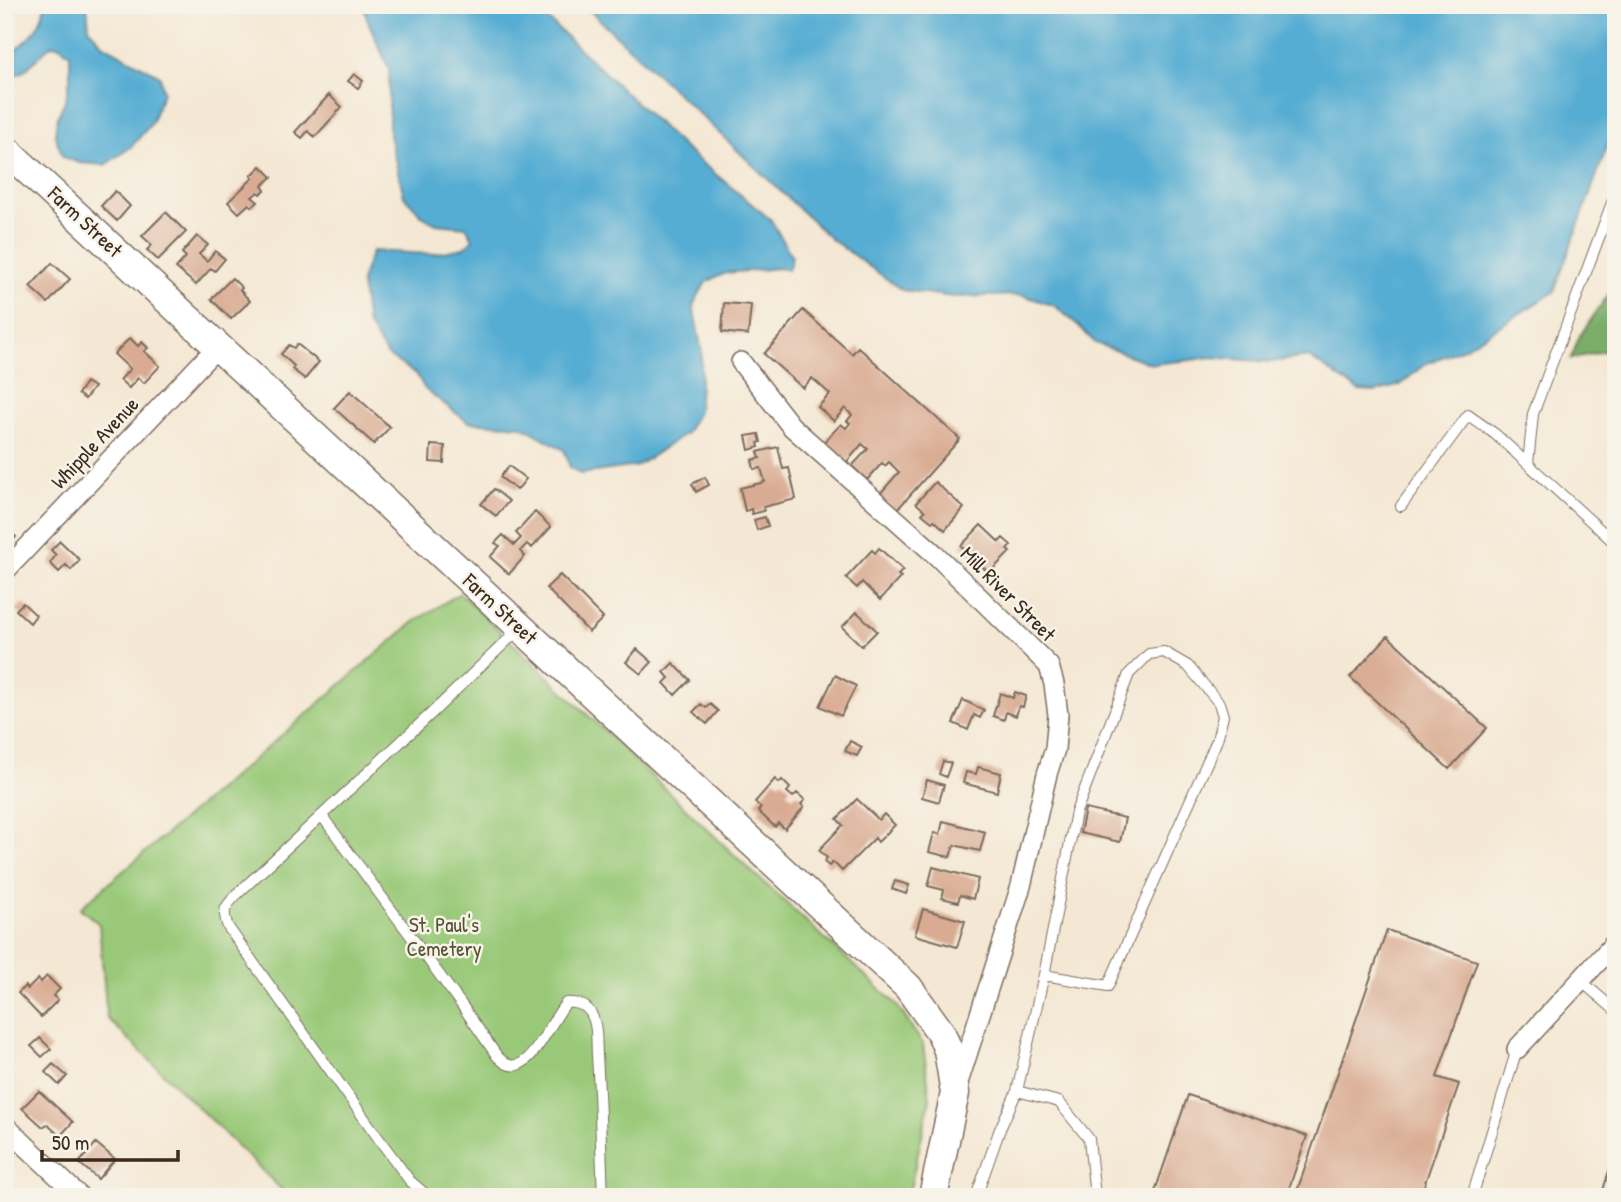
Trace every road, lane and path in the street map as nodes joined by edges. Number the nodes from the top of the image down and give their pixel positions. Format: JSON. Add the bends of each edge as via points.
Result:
{"nodes":[{"id":1,"x":5,"y":149,"type":"edge"},
{"id":2,"x":1616,"y":192,"type":"edge"},
{"id":3,"x":218,"y":346,"type":"junction"},
{"id":4,"x":741,"y":362,"type":"dead end"},
{"id":5,"x":1528,"y":464,"type":"junction"},
{"id":6,"x":1401,"y":506,"type":"dead end"},
{"id":7,"x":1616,"y":544,"type":"edge"},
{"id":8,"x":5,"y":571,"type":"edge"},
{"id":9,"x":520,"y":628,"type":"junction"},
{"id":10,"x":322,"y":816,"type":"junction"},
{"id":11,"x":1616,"y":942,"type":"edge"},
{"id":12,"x":1044,"y":975,"type":"junction"},
{"id":13,"x":1580,"y":980,"type":"junction"},
{"id":14,"x":1616,"y":1011,"type":"edge"},
{"id":15,"x":1517,"y":1049,"type":"joint"},
{"id":16,"x":1017,"y":1091,"type":"junction"},
{"id":17,"x":955,"y":1093,"type":"junction"},
{"id":18,"x":5,"y":1126,"type":"edge"},
{"id":19,"x":80,"y":1197,"type":"edge"},
{"id":20,"x":429,"y":1197,"type":"edge"},
{"id":21,"x":603,"y":1197,"type":"edge"},
{"id":22,"x":933,"y":1197,"type":"edge"},
{"id":23,"x":976,"y":1197,"type":"edge"},
{"id":24,"x":1095,"y":1197,"type":"edge"},
{"id":25,"x":1472,"y":1197,"type":"edge"}],
"edges":[{"from":1,"to":3,"type":"street","name":"Farm Street"},
{"from":2,"to":5,"type":"lane","via":[[1533,414]]},
{"from":3,"to":8,"type":"street","name":"Whipple Avenue"},
{"from":3,"to":9,"type":"street","name":"Farm Street"},
{"from":4,"to":17,"type":"street","name":"Mill River Street","via":[[791,426],[937,556],[1049,666],[1058,715],[1055,749],[1021,886]]},
{"from":5,"to":6,"type":"lane","via":[[1468,415]]},
{"from":5,"to":7,"type":"lane"},
{"from":9,"to":10,"type":"lane"},
{"from":9,"to":17,"type":"street","name":"Farm Street","via":[[908,987],[941,1033]]},
{"from":10,"to":20,"type":"lane","via":[[236,895],[223,915],[379,1139],[410,1181]]},
{"from":10,"to":21,"type":"lane","via":[[504,1063],[519,1065],[528,1059],[566,1003],[574,1002],[591,1012],[598,1065]]},
{"from":11,"to":13,"type":"street"},
{"from":12,"to":12,"type":"lane","via":[[1076,812],[1129,674],[1149,654],[1164,652],[1188,666],[1219,704],[1223,716],[1217,740],[1108,986]]},
{"from":12,"to":16,"type":"lane"},
{"from":13,"to":14,"type":"lane"},
{"from":13,"to":15,"type":"street"},
{"from":15,"to":25,"type":"lane"},
{"from":16,"to":23,"type":"lane"},
{"from":16,"to":24,"type":"lane","via":[[1059,1102],[1089,1139]]},
{"from":17,"to":22,"type":"street"},
{"from":18,"to":19,"type":"street"}]}
